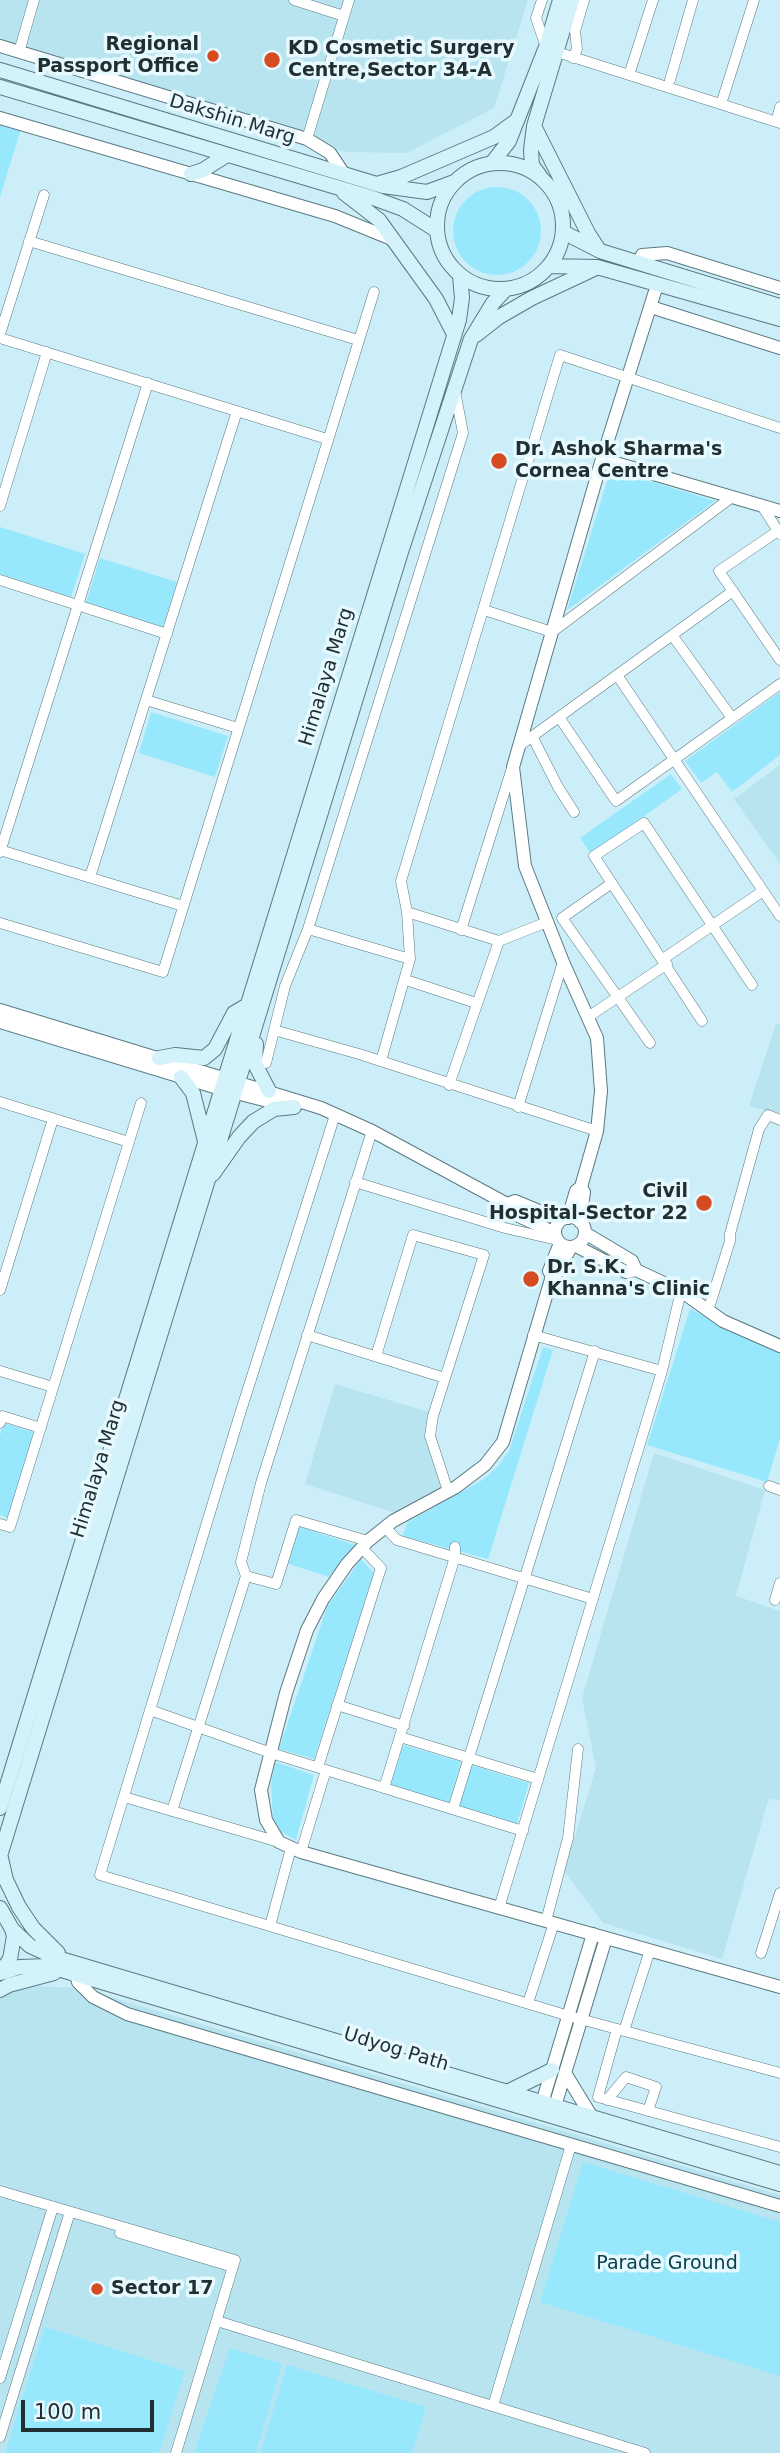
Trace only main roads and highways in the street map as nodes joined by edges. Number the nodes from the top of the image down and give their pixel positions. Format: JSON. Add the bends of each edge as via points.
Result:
{"nodes":[{"id":1,"x":560,"y":0,"type":"edge"},
{"id":2,"x":572,"y":0,"type":"edge"},
{"id":3,"x":551,"y":49,"type":"junction"},
{"id":4,"x":0,"y":70,"type":"edge"},
{"id":5,"x":0,"y":87,"type":"edge"},
{"id":6,"x":518,"y":120,"type":"junction"},
{"id":7,"x":534,"y":126,"type":"junction"},
{"id":8,"x":227,"y":155,"type":"junction"},
{"id":9,"x":492,"y":163,"type":"junction"},
{"id":10,"x":191,"y":174,"type":"road end"},
{"id":11,"x":540,"y":177,"type":"junction"},
{"id":12,"x":454,"y":182,"type":"junction"},
{"id":13,"x":378,"y":184,"type":"junction"},
{"id":14,"x":338,"y":188,"type":"junction"},
{"id":15,"x":436,"y":230,"type":"junction"},
{"id":16,"x":563,"y":232,"type":"junction"},
{"id":17,"x":600,"y":251,"type":"junction"},
{"id":18,"x":549,"y":266,"type":"junction"},
{"id":19,"x":597,"y":267,"type":"junction"},
{"id":20,"x":460,"y":276,"type":"junction"},
{"id":21,"x":506,"y":289,"type":"junction"},
{"id":22,"x":780,"y":306,"type":"edge"},
{"id":23,"x":780,"y":319,"type":"edge"},
{"id":24,"x":454,"y":334,"type":"junction"},
{"id":25,"x":471,"y":339,"type":"junction"},
{"id":26,"x":246,"y":1006,"type":"junction"},
{"id":27,"x":257,"y":1020,"type":"junction"},
{"id":28,"x":159,"y":1058,"type":"road end"},
{"id":29,"x":181,"y":1077,"type":"road end"},
{"id":30,"x":230,"y":1085,"type":"junction"},
{"id":31,"x":269,"y":1091,"type":"road end"},
{"id":32,"x":293,"y":1107,"type":"road end"},
{"id":33,"x":205,"y":1141,"type":"junction"},
{"id":34,"x":207,"y":1181,"type":"junction"},
{"id":35,"x":0,"y":1808,"type":"edge"},
{"id":36,"x":0,"y":1855,"type":"edge"},
{"id":37,"x":0,"y":1908,"type":"edge"},
{"id":38,"x":12,"y":1929,"type":"junction"},
{"id":39,"x":70,"y":1969,"type":"junction"},
{"id":40,"x":0,"y":1973,"type":"edge"},
{"id":41,"x":0,"y":1990,"type":"edge"},
{"id":42,"x":559,"y":2071,"type":"road end"},
{"id":43,"x":507,"y":2092,"type":"junction"},
{"id":44,"x":780,"y":2173,"type":"edge"},
{"id":45,"x":780,"y":2184,"type":"edge"}],
"edges":[{"from":1,"to":3,"type":"main road"},
{"from":2,"to":3,"type":"main road"},
{"from":3,"to":6,"type":"main road"},
{"from":3,"to":7,"type":"main road"},
{"from":4,"to":13,"type":"main road","name":"Dakshin Marg"},
{"from":5,"to":8,"type":"main road","name":"Dakshin Marg"},
{"from":6,"to":9,"type":"main road"},
{"from":6,"to":13,"type":"main road","via":[[494,137]]},
{"from":7,"to":11,"type":"main road","via":[[532,165]]},
{"from":7,"to":17,"type":"main road"},
{"from":8,"to":10,"type":"main road"},
{"from":8,"to":14,"type":"main road","name":"Dakshin Marg"},
{"from":9,"to":11,"type":"main road","via":[[509,163]]},
{"from":9,"to":12,"type":"main road"},
{"from":11,"to":16,"type":"main road","via":[[559,202]]},
{"from":12,"to":13,"type":"main road","name":"Dakshin Marg","via":[[427,192]]},
{"from":12,"to":15,"type":"main road","via":[[438,212]]},
{"from":14,"to":15,"type":"main road","name":"Dakshin Marg","via":[[402,209]]},
{"from":14,"to":24,"type":"main road","via":[[379,220],[436,299]]},
{"from":15,"to":20,"type":"main road","via":[[448,263]]},
{"from":16,"to":17,"type":"main road"},
{"from":16,"to":18,"type":"main road"},
{"from":17,"to":22,"type":"main road"},
{"from":18,"to":19,"type":"main road"},
{"from":18,"to":21,"type":"main road","via":[[537,277]]},
{"from":19,"to":23,"type":"main road"},
{"from":19,"to":25,"type":"main road","via":[[532,298]]},
{"from":20,"to":21,"type":"main road","via":[[490,289]]},
{"from":20,"to":24,"type":"main road","name":"Himalaya Marg","via":[[462,298]]},
{"from":21,"to":25,"type":"main road","name":"Himalaya Marg"},
{"from":24,"to":26,"type":"main road","name":"Himalaya Marg"},
{"from":25,"to":27,"type":"main road","name":"Himalaya Marg"},
{"from":26,"to":28,"type":"main road","via":[[234,1013],[215,1049],[204,1058]]},
{"from":26,"to":30,"type":"main road","name":"Himalaya Marg"},
{"from":27,"to":30,"type":"main road","name":"Himalaya Marg"},
{"from":27,"to":31,"type":"main road","via":[[255,1064]]},
{"from":29,"to":33,"type":"main road","via":[[192,1093]]},
{"from":30,"to":33,"type":"main road","name":"Himalaya Marg"},
{"from":30,"to":34,"type":"main road","name":"Himalaya Marg"},
{"from":32,"to":34,"type":"main road","via":[[274,1109],[253,1122]]},
{"from":33,"to":35,"type":"main road","name":"Himalaya Marg"},
{"from":34,"to":36,"type":"main road","name":"Himalaya Marg"},
{"from":36,"to":39,"type":"main road","via":[[6,1880],[26,1918]]},
{"from":37,"to":38,"type":"main road"},
{"from":38,"to":39,"type":"main road","name":"Udyog Path","via":[[30,1946]]},
{"from":38,"to":40,"type":"main road","via":[[10,1959]]},
{"from":39,"to":40,"type":"main road","name":"Udyog Path","via":[[20,1967]]},
{"from":39,"to":41,"type":"main road"},
{"from":39,"to":43,"type":"main road","name":"Udyog Path"},
{"from":39,"to":45,"type":"main road","name":"Udyog Path"},
{"from":42,"to":43,"type":"main road"},
{"from":43,"to":44,"type":"main road","name":"Udyog Path"}]}
